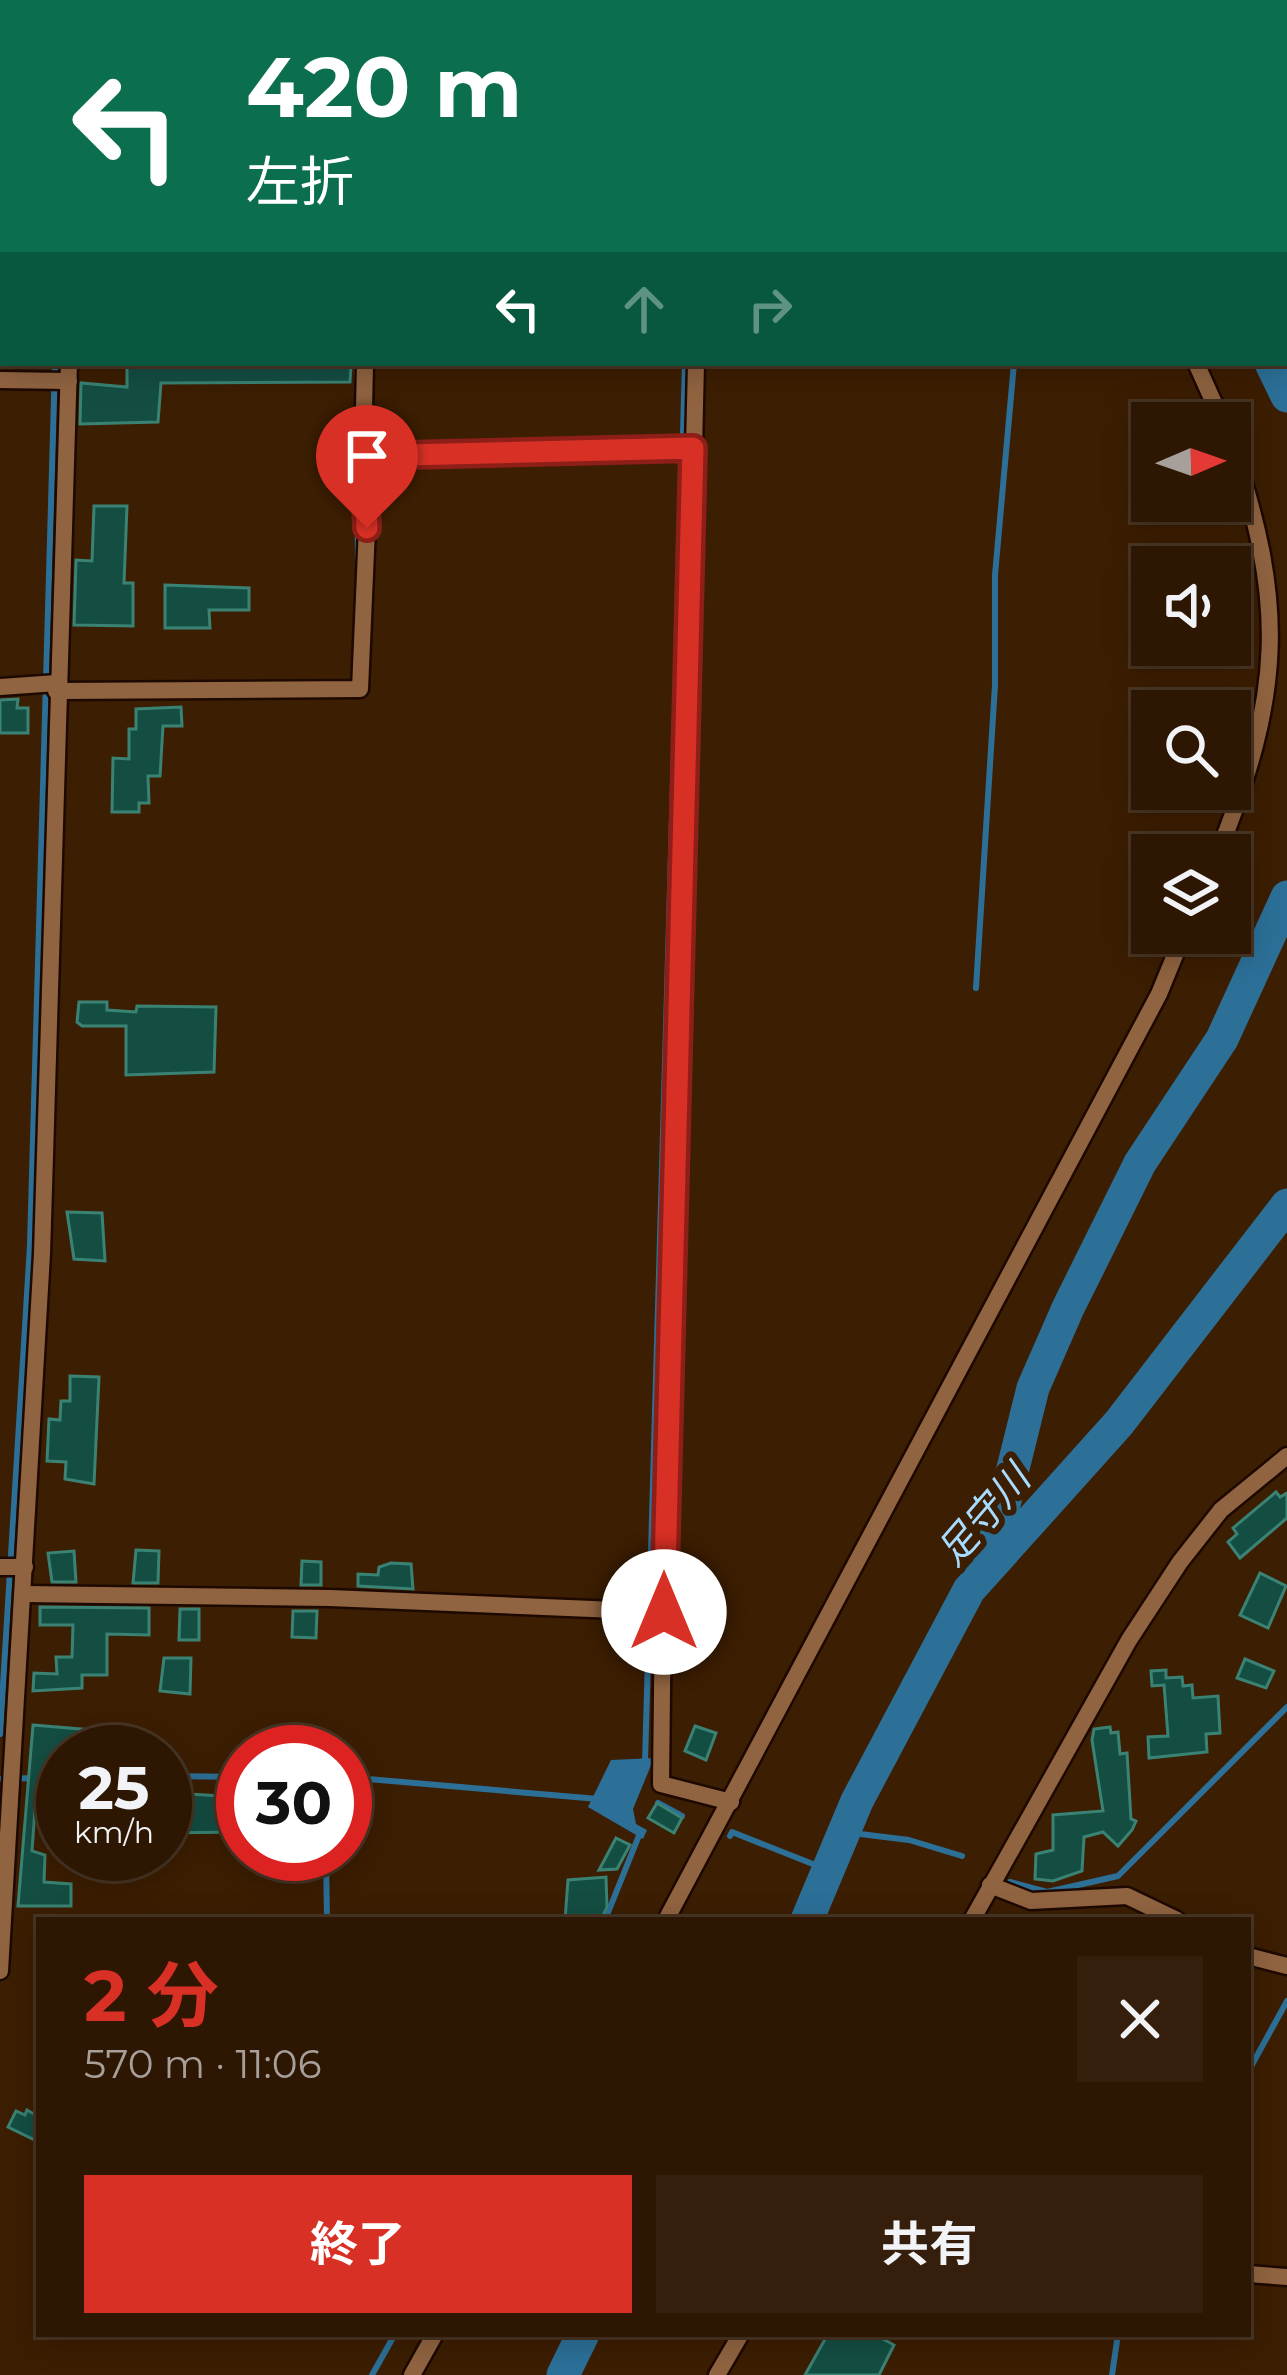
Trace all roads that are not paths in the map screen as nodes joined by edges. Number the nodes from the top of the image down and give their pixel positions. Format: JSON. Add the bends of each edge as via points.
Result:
{"nodes":[{"id":1,"x":365,"y":366,"type":"edge"},
{"id":2,"x":696,"y":366,"type":"edge"},
{"id":3,"x":1197,"y":366,"type":"edge"},
{"id":4,"x":62,"y":377,"type":"edge"},
{"id":5,"x":0,"y":380,"type":"edge"},
{"id":6,"x":1214,"y":402,"type":"edge"},
{"id":7,"x":685,"y":448,"type":"junction"},
{"id":8,"x":364,"y":456,"type":"junction"},
{"id":9,"x":1251,"y":495,"type":"edge"},
{"id":10,"x":50,"y":686,"type":"junction"},
{"id":11,"x":0,"y":687,"type":"edge"},
{"id":12,"x":1225,"y":834,"type":"edge"},
{"id":13,"x":1175,"y":954,"type":"edge"},
{"id":14,"x":1287,"y":1456,"type":"edge"},
{"id":15,"x":12,"y":1567,"type":"edge"},
{"id":16,"x":24,"y":1594,"type":"junction"},
{"id":17,"x":656,"y":1612,"type":"junction"},
{"id":18,"x":730,"y":1802,"type":"junction"},
{"id":19,"x":990,"y":1885,"type":"junction"},
{"id":20,"x":668,"y":1917,"type":"edge"},
{"id":21,"x":974,"y":1917,"type":"edge"},
{"id":22,"x":1172,"y":1917,"type":"edge"},
{"id":23,"x":1251,"y":1957,"type":"edge"},
{"id":24,"x":1287,"y":1966,"type":"edge"},
{"id":25,"x":0,"y":1970,"type":"edge"},
{"id":26,"x":1251,"y":2274,"type":"edge"},
{"id":27,"x":1287,"y":2277,"type":"edge"},
{"id":28,"x":433,"y":2337,"type":"edge"},
{"id":29,"x":739,"y":2337,"type":"edge"},
{"id":30,"x":412,"y":2375,"type":"edge"},
{"id":31,"x":717,"y":2375,"type":"edge"}],
"edges":[{"from":1,"to":8,"type":"street"},
{"from":2,"to":7,"type":"street"},
{"from":3,"to":6,"type":"street"},
{"from":4,"to":5,"type":"street"},
{"from":4,"to":10,"type":"street"},
{"from":7,"to":8,"type":"street"},
{"from":7,"to":17,"type":"street"},
{"from":8,"to":10,"type":"street","via":[[360,689]]},
{"from":9,"to":12,"type":"street","via":[[1266,535],[1277,650],[1267,719]]},
{"from":10,"to":11,"type":"street"},
{"from":10,"to":15,"type":"street","via":[[42,1254]]},
{"from":13,"to":18,"type":"street"},
{"from":14,"to":19,"type":"street","via":[[1221,1510],[1180,1562]]},
{"from":15,"to":16,"type":"street"},
{"from":16,"to":17,"type":"street"},
{"from":16,"to":25,"type":"street"},
{"from":17,"to":18,"type":"street","via":[[662,1784]]},
{"from":18,"to":20,"type":"street"},
{"from":19,"to":21,"type":"street"},
{"from":19,"to":22,"type":"street","via":[[1050,1902],[1127,1896]]},
{"from":23,"to":24,"type":"street"},
{"from":26,"to":27,"type":"street"},
{"from":28,"to":30,"type":"street"},
{"from":29,"to":31,"type":"street"}]}
